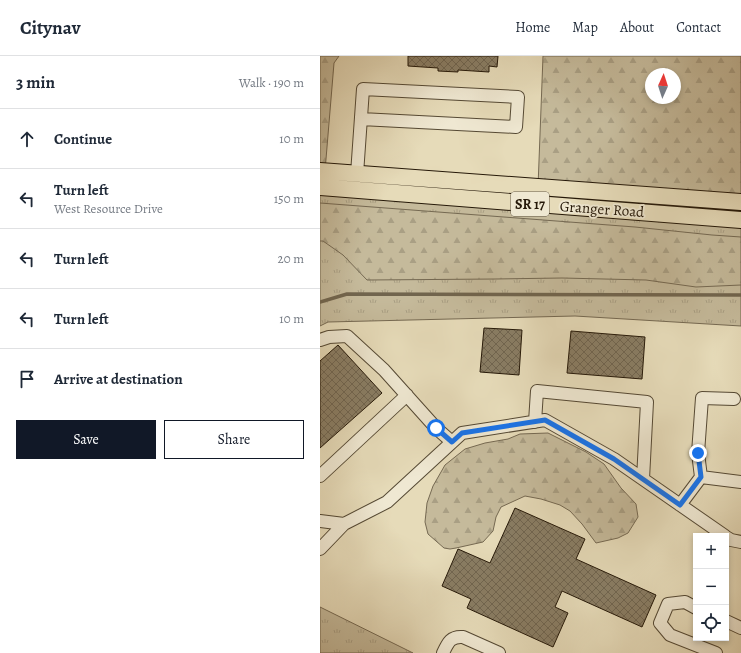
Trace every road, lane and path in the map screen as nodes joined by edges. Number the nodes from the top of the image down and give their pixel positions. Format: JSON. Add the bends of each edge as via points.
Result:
{"nodes":[{"id":1,"x":361,"y":119,"type":"junction"},
{"id":2,"x":320,"y":171,"type":"edge"},
{"id":3,"x":357,"y":174,"type":"junction"},
{"id":4,"x":320,"y":187,"type":"edge"},
{"id":5,"x":741,"y":202,"type":"edge"},
{"id":6,"x":741,"y":220,"type":"edge"},
{"id":7,"x":320,"y":340,"type":"edge"},
{"id":8,"x":407,"y":395,"type":"junction"},
{"id":9,"x":734,"y":399,"type":"dead end"},
{"id":10,"x":534,"y":422,"type":"junction"},
{"id":11,"x":452,"y":442,"type":"junction"},
{"id":12,"x":320,"y":476,"type":"edge"},
{"id":13,"x":701,"y":477,"type":"junction"},
{"id":14,"x":643,"y":479,"type":"junction"},
{"id":15,"x":741,"y":482,"type":"edge"},
{"id":16,"x":680,"y":505,"type":"junction"},
{"id":17,"x":320,"y":521,"type":"edge"},
{"id":18,"x":344,"y":524,"type":"junction"},
{"id":19,"x":722,"y":533,"type":"edge"},
{"id":20,"x":729,"y":538,"type":"edge"},
{"id":21,"x":741,"y":542,"type":"edge"},
{"id":22,"x":320,"y":549,"type":"edge"},
{"id":23,"x":693,"y":606,"type":"edge"},
{"id":24,"x":729,"y":622,"type":"edge"},
{"id":25,"x":741,"y":628,"type":"edge"},
{"id":26,"x":443,"y":653,"type":"edge"},
{"id":27,"x":499,"y":653,"type":"edge"},
{"id":28,"x":716,"y":653,"type":"edge"}],
"edges":[{"from":1,"to":1,"type":"street","via":[[363,88],[518,97],[516,127]]},
{"from":1,"to":3,"type":"street"},
{"from":2,"to":3,"type":"main road","name":"Granger Road","number":"SR 17"},
{"from":3,"to":5,"type":"main road","name":"Granger Road","number":"SR 17"},
{"from":4,"to":6,"type":"main road","name":"Granger Road","number":"SR 17"},
{"from":7,"to":8,"type":"street","via":[[328,336],[347,336]]},
{"from":8,"to":11,"type":"street"},
{"from":8,"to":12,"type":"street"},
{"from":9,"to":13,"type":"street","via":[[702,398],[698,453]]},
{"from":10,"to":11,"type":"street","via":[[462,433]]},
{"from":10,"to":14,"type":"street","via":[[545,420],[614,459]]},
{"from":10,"to":14,"type":"street","via":[[538,391],[647,402]]},
{"from":11,"to":18,"type":"street","via":[[387,502]]},
{"from":13,"to":15,"type":"street"},
{"from":13,"to":16,"type":"street"},
{"from":14,"to":16,"type":"street"},
{"from":16,"to":19,"type":"street"},
{"from":17,"to":18,"type":"street"},
{"from":18,"to":22,"type":"street"},
{"from":20,"to":21,"type":"street"},
{"from":23,"to":28,"type":"street","via":[[685,602],[668,604],[660,623],[670,635]]},
{"from":24,"to":25,"type":"street"},
{"from":26,"to":27,"type":"street","via":[[451,639],[457,636]]}]}
